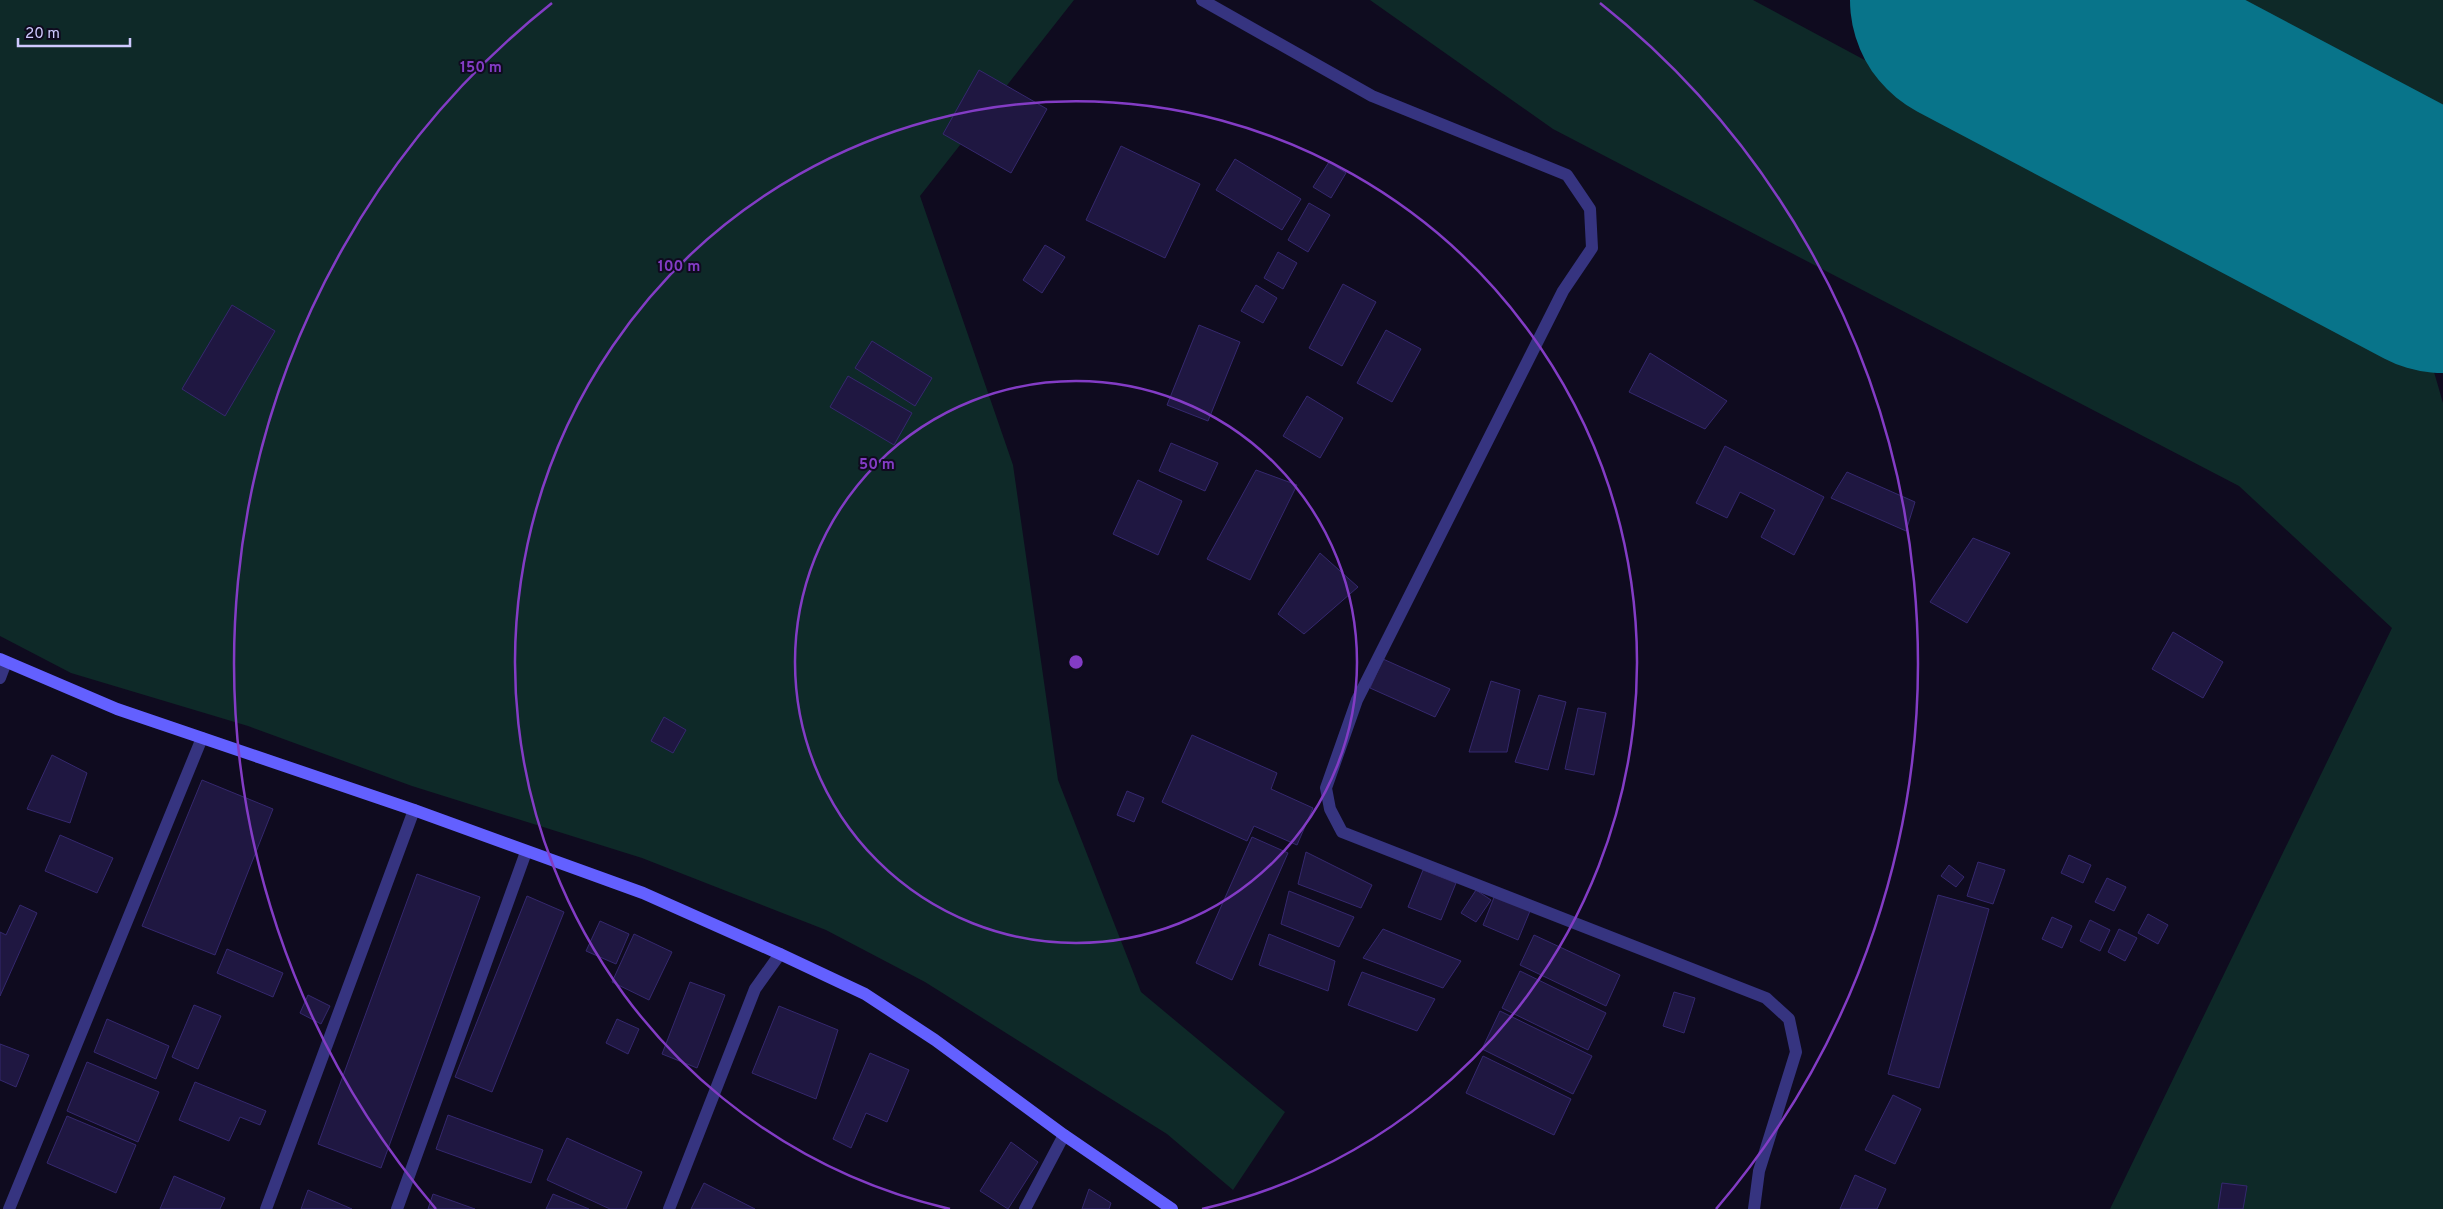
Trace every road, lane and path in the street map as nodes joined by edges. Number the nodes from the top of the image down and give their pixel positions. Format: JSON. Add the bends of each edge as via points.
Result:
{"nodes":[{"id":1,"x":1202,"y":0,"type":"edge"},
{"id":2,"x":3,"y":661,"type":"edge"},
{"id":3,"x":0,"y":678,"type":"edge"},
{"id":4,"x":202,"y":738,"type":"junction"},
{"id":5,"x":414,"y":810,"type":"junction"},
{"id":6,"x":526,"y":852,"type":"junction"},
{"id":7,"x":780,"y":954,"type":"junction"},
{"id":8,"x":1064,"y":1135,"type":"junction"},
{"id":9,"x":9,"y":1209,"type":"edge"},
{"id":10,"x":266,"y":1209,"type":"edge"},
{"id":11,"x":397,"y":1209,"type":"edge"},
{"id":12,"x":669,"y":1209,"type":"edge"},
{"id":13,"x":1025,"y":1209,"type":"edge"},
{"id":14,"x":1172,"y":1209,"type":"edge"},
{"id":15,"x":1754,"y":1209,"type":"edge"}],
"edges":[{"from":1,"to":15,"type":"street","via":[[1372,96],[1567,175],[1590,209],[1592,248],[1563,291],[1357,700],[1326,788],[1330,810],[1342,832],[1766,998],[1789,1019],[1796,1052],[1759,1171]]},
{"from":2,"to":3,"type":"street"},
{"from":2,"to":4,"type":"street","via":[[117,709]]},
{"from":4,"to":5,"type":"street"},
{"from":4,"to":9,"type":"street"},
{"from":5,"to":6,"type":"street"},
{"from":5,"to":10,"type":"street"},
{"from":6,"to":7,"type":"street","via":[[643,894]]},
{"from":6,"to":11,"type":"street"},
{"from":7,"to":8,"type":"street","via":[[865,994],[936,1040]]},
{"from":7,"to":12,"type":"street","via":[[755,989]]},
{"from":8,"to":13,"type":"street"},
{"from":8,"to":14,"type":"street"}]}
